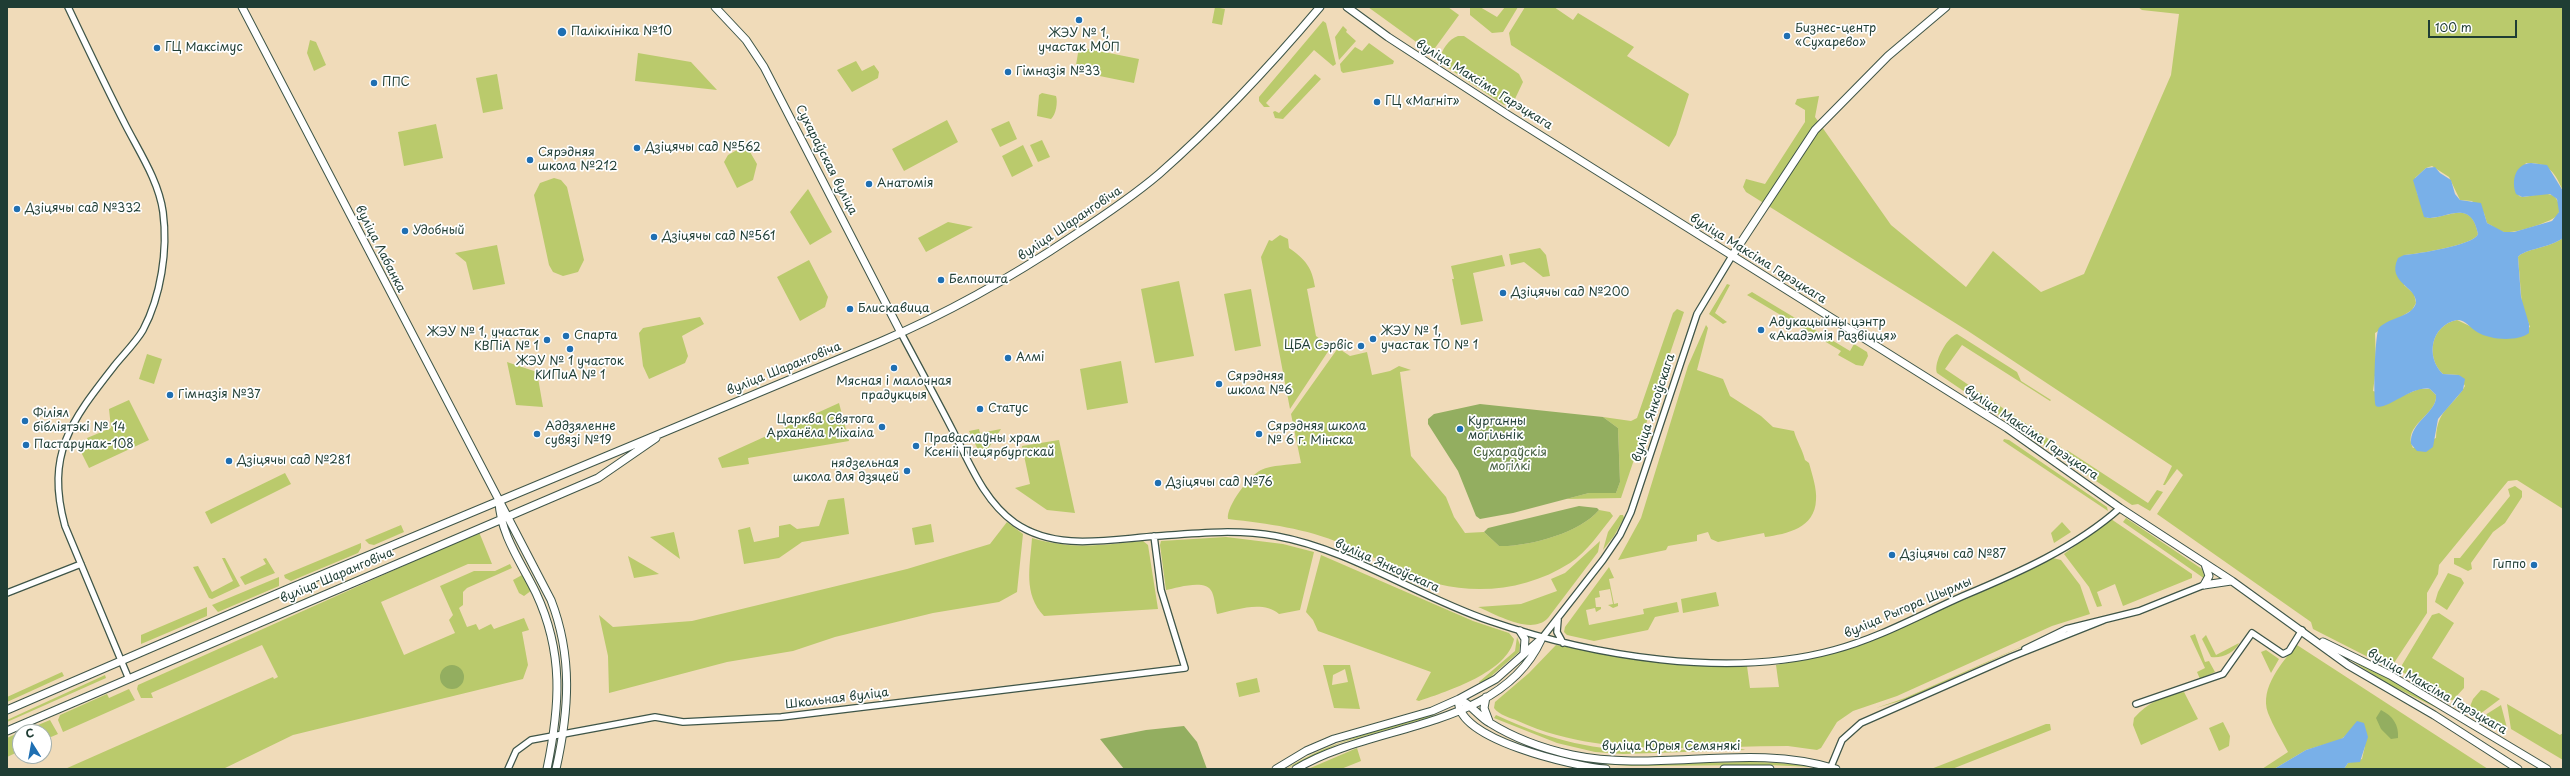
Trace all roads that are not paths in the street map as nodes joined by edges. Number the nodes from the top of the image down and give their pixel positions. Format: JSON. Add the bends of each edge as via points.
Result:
{"nodes":[{"id":1,"x":68,"y":7,"type":"edge"},
{"id":2,"x":242,"y":7,"type":"edge"},
{"id":3,"x":715,"y":7,"type":"edge"},
{"id":4,"x":1320,"y":7,"type":"edge"},
{"id":5,"x":1347,"y":7,"type":"edge"},
{"id":6,"x":1946,"y":7,"type":"edge"},
{"id":7,"x":1732,"y":256,"type":"junction"},
{"id":8,"x":901,"y":333,"type":"junction"},
{"id":9,"x":668,"y":430,"type":"junction"},
{"id":10,"x":499,"y":501,"type":"junction"},
{"id":11,"x":2120,"y":508,"type":"junction"},
{"id":12,"x":508,"y":515,"type":"junction"},
{"id":13,"x":499,"y":519,"type":"junction"},
{"id":14,"x":1154,"y":536,"type":"junction"},
{"id":15,"x":81,"y":564,"type":"junction"},
{"id":16,"x":2205,"y":564,"type":"junction"},
{"id":17,"x":2232,"y":581,"type":"junction"},
{"id":18,"x":2204,"y":585,"type":"junction"},
{"id":19,"x":7,"y":593,"type":"edge"},
{"id":20,"x":555,"y":612,"type":"junction"},
{"id":21,"x":545,"y":616,"type":"junction"},
{"id":22,"x":1559,"y":618,"type":"junction"},
{"id":23,"x":2302,"y":630,"type":"junction"},
{"id":24,"x":1520,"y":631,"type":"junction"},
{"id":25,"x":1542,"y":638,"type":"junction"},
{"id":26,"x":2314,"y":639,"type":"junction"},
{"id":27,"x":1564,"y":644,"type":"junction"},
{"id":28,"x":1524,"y":654,"type":"junction"},
{"id":29,"x":121,"y":661,"type":"junction"},
{"id":30,"x":128,"y":677,"type":"junction"},
{"id":31,"x":1486,"y":697,"type":"junction"},
{"id":32,"x":1459,"y":699,"type":"junction"},
{"id":33,"x":2136,"y":704,"type":"dead end"},
{"id":34,"x":1470,"y":706,"type":"junction"},
{"id":35,"x":7,"y":710,"type":"edge"},
{"id":36,"x":1460,"y":711,"type":"junction"},
{"id":37,"x":2460,"y":715,"type":"junction"},
{"id":38,"x":1491,"y":724,"type":"junction"},
{"id":39,"x":2452,"y":727,"type":"junction"},
{"id":40,"x":7,"y":731,"type":"edge"},
{"id":41,"x":564,"y":734,"type":"junction"},
{"id":42,"x":554,"y":735,"type":"junction"},
{"id":43,"x":1832,"y":768,"type":"edge"},
{"id":44,"x":508,"y":769,"type":"edge"},
{"id":45,"x":547,"y":769,"type":"edge"},
{"id":46,"x":556,"y":769,"type":"edge"},
{"id":47,"x":1276,"y":769,"type":"edge"},
{"id":48,"x":1296,"y":769,"type":"edge"},
{"id":49,"x":1606,"y":769,"type":"edge"},
{"id":50,"x":1724,"y":769,"type":"edge"},
{"id":51,"x":1770,"y":769,"type":"edge"},
{"id":52,"x":2518,"y":769,"type":"edge"},
{"id":53,"x":2547,"y":769,"type":"edge"}],
"edges":[{"from":1,"to":15,"type":"street","via":[[150,171],[163,210],[164,226],[158,291],[143,331],[84,405],[70,428],[61,452],[57,476],[58,501]]},
{"from":2,"to":10,"type":"main road","name":"вуліца Лабанка"},
{"from":3,"to":8,"type":"main road","name":"Сухараўская вуліца","via":[[746,40],[764,67]]},
{"from":4,"to":8,"type":"main road","name":"вуліца Шаранговіча","via":[[1194,144],[1142,187],[1104,216],[1011,276]]},
{"from":5,"to":7,"type":"main road","name":"вуліца Максіма Гарэцкага","via":[[1388,37]]},
{"from":6,"to":7,"type":"main road","via":[[1888,56],[1815,130]]},
{"from":7,"to":11,"type":"main road","name":"вуліца Максіма Гарэцкага","via":[[2008,428]]},
{"from":7,"to":22,"type":"street","name":"вуліца Янкоўскага","via":[[1697,314],[1631,512],[1620,535]]},
{"from":8,"to":9,"type":"main road","name":"вуліца Шаранговіча"},
{"from":8,"to":14,"type":"street","name":"вуліца Янкоўскага","via":[[976,478],[996,506],[1015,523],[1042,536],[1069,542]]},
{"from":9,"to":10,"type":"main road","name":"вуліца Шаранговіча"},
{"from":9,"to":12,"type":"main road","name":"вуліца Шаранговіча","via":[[598,478]]},
{"from":10,"to":12,"type":"main road","name":"вуліца Лабанка"},
{"from":10,"to":13,"type":"main road"},
{"from":10,"to":29,"type":"main road","name":"вуліца Шаранговіча"},
{"from":11,"to":16,"type":"main road","name":"вуліца Максіма Гарэцкага"},
{"from":11,"to":27,"type":"street","name":"вуліца Рыгора Шырмы","via":[[2090,532],[2008,577],[1880,635],[1834,650],[1809,656],[1764,661],[1724,662],[1650,659]]},
{"from":12,"to":13,"type":"main road","name":"вуліца Шаранговіча"},
{"from":12,"to":20,"type":"main road","name":"вуліца Лабанка"},
{"from":13,"to":21,"type":"main road"},
{"from":13,"to":30,"type":"main road","name":"вуліца Шаранговіча"},
{"from":14,"to":24,"type":"street","name":"вуліца Янкоўскага","via":[[1249,532],[1296,541],[1372,570],[1460,610]]},
{"from":14,"to":41,"type":"street","name":"Школьная вуліца","via":[[1161,590],[1185,668],[781,717],[683,722],[654,717]]},
{"from":15,"to":19,"type":"street"},
{"from":15,"to":29,"type":"street"},
{"from":16,"to":17,"type":"main road","name":"вуліца Максіма Гарэцкага"},
{"from":16,"to":18,"type":"main road","via":[[2209,576]]},
{"from":17,"to":18,"type":"main road"},
{"from":17,"to":23,"type":"main road","name":"вуліца Максіма Гарэцкага"},
{"from":18,"to":43,"type":"street","via":[[2145,609],[2054,634],[2011,657],[1861,723],[1842,740]]},
{"from":20,"to":21,"type":"main road"},
{"from":20,"to":41,"type":"main road","name":"вуліца Лабанка","via":[[562,633],[567,670],[567,713]]},
{"from":21,"to":42,"type":"main road","via":[[557,666]]},
{"from":22,"to":25,"type":"street","name":"вуліца Янкоўскага"},
{"from":22,"to":27,"type":"street","via":[[1557,629]]},
{"from":23,"to":26,"type":"main road","name":"вуліца Максіма Гарэцкага"},
{"from":23,"to":33,"type":"street","via":[[2289,651],[2283,654],[2252,633],[2223,674]]},
{"from":24,"to":25,"type":"street","name":"вуліца Янкоўскага"},
{"from":24,"to":28,"type":"main road","via":[[1524,639]]},
{"from":25,"to":27,"type":"street","name":"вуліца Рыгора Шырмы"},
{"from":25,"to":28,"type":"main road"},
{"from":25,"to":31,"type":"main road","via":[[1534,657]]},
{"from":26,"to":37,"type":"main road","name":"вуліца Максіма Гарэцкага","via":[[2390,675]]},
{"from":26,"to":39,"type":"main road","name":"вуліца Максіма Гарэцкага","via":[[2348,665]]},
{"from":28,"to":32,"type":"main road","via":[[1496,679]]},
{"from":29,"to":30,"type":"street"},
{"from":29,"to":35,"type":"main road","name":"вуліца Шаранговіча"},
{"from":30,"to":40,"type":"main road","name":"вуліца Шаранговіча"},
{"from":31,"to":34,"type":"main road"},
{"from":31,"to":38,"type":"main road","via":[[1484,708]]},
{"from":32,"to":34,"type":"main road","name":"вуліца Юрыя Семянякі"},
{"from":32,"to":36,"type":"main road"},
{"from":32,"to":47,"type":"main road","via":[[1432,711],[1334,739],[1306,751]]},
{"from":34,"to":36,"type":"main road"},
{"from":34,"to":38,"type":"main road","name":"вуліца Юрыя Семянякі"},
{"from":36,"to":48,"type":"main road","via":[[1356,742],[1320,755]]},
{"from":36,"to":49,"type":"main road","name":"вуліца Юрыя Семянякі","via":[[1471,724],[1532,753],[1571,765]]},
{"from":37,"to":39,"type":"main road"},
{"from":37,"to":53,"type":"main road","name":"вуліца Максіма Гарэцкага"},
{"from":38,"to":43,"type":"main road","name":"вуліца Юрыя Семянякі","via":[[1536,744],[1586,757],[1631,760],[1769,759],[1807,762]]},
{"from":39,"to":52,"type":"main road","name":"вуліца Максіма Гарэцкага"},
{"from":41,"to":42,"type":"street","name":"Школьная вуліца"},
{"from":41,"to":46,"type":"main road","name":"вуліца Лабанка"},
{"from":42,"to":44,"type":"street","name":"Школьная вуліца","via":[[525,742],[516,751]]},
{"from":42,"to":45,"type":"main road"},
{"from":50,"to":51,"type":"main road","name":"вуліца Юрыя Семянякі"}]}
